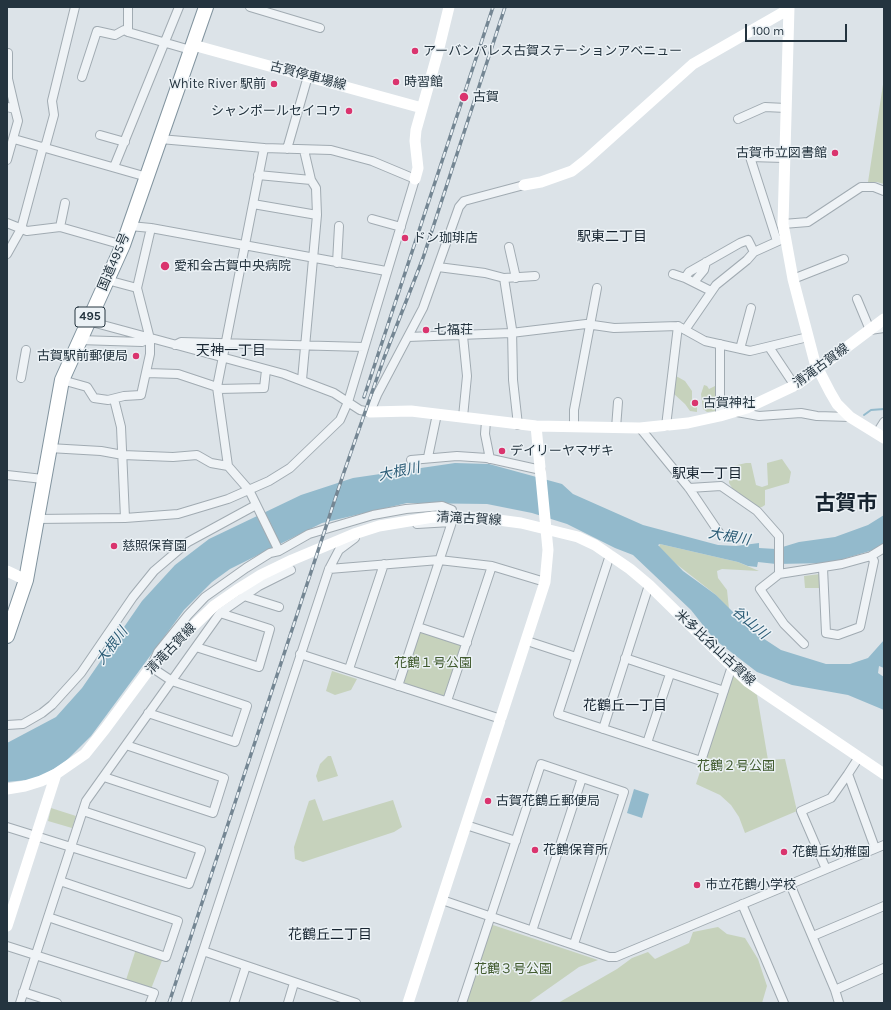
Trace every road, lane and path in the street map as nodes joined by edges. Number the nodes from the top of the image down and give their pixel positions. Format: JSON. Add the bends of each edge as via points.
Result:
{"nodes":[{"id":1,"x":75,"y":7,"type":"edge"},
{"id":2,"x":128,"y":7,"type":"edge"},
{"id":3,"x":179,"y":7,"type":"edge"},
{"id":4,"x":206,"y":7,"type":"edge"},
{"id":5,"x":250,"y":7,"type":"edge"},
{"id":6,"x":448,"y":7,"type":"edge"},
{"id":7,"x":791,"y":8,"type":"edge"},
{"id":8,"x":320,"y":28,"type":"dead end"},
{"id":9,"x":128,"y":32,"type":"junction"},
{"id":10,"x":165,"y":42,"type":"junction"},
{"id":11,"x":193,"y":45,"type":"junction"},
{"id":12,"x":8,"y":53,"type":"dead end"},
{"id":13,"x":308,"y":76,"type":"junction"},
{"id":14,"x":82,"y":77,"type":"dead end"},
{"id":15,"x":11,"y":108,"type":"edge"},
{"id":16,"x":422,"y":108,"type":"junction"},
{"id":17,"x":786,"y":108,"type":"junction"},
{"id":18,"x":738,"y":119,"type":"dead end"},
{"id":19,"x":100,"y":135,"type":"dead end"},
{"id":20,"x":14,"y":139,"type":"junction"},
{"id":21,"x":160,"y":139,"type":"junction"},
{"id":22,"x":125,"y":142,"type":"junction"},
{"id":23,"x":43,"y":147,"type":"junction"},
{"id":24,"x":264,"y":148,"type":"junction"},
{"id":25,"x":287,"y":149,"type":"junction"},
{"id":26,"x":304,"y":150,"type":"junction"},
{"id":27,"x":784,"y":158,"type":"junction"},
{"id":28,"x":7,"y":160,"type":"edge"},
{"id":29,"x":114,"y":167,"type":"junction"},
{"id":30,"x":258,"y":175,"type":"junction"},
{"id":31,"x":147,"y":177,"type":"junction"},
{"id":32,"x":415,"y":179,"type":"junction"},
{"id":33,"x":311,"y":180,"type":"junction"},
{"id":34,"x":524,"y":185,"type":"joint"},
{"id":35,"x":884,"y":191,"type":"edge"},
{"id":36,"x":65,"y":203,"type":"dead end"},
{"id":37,"x":253,"y":204,"type":"junction"},
{"id":38,"x":317,"y":215,"type":"junction"},
{"id":39,"x":372,"y":218,"type":"dead end"},
{"id":40,"x":7,"y":223,"type":"edge"},
{"id":41,"x":783,"y":224,"type":"junction"},
{"id":42,"x":130,"y":226,"type":"junction"},
{"id":43,"x":339,"y":226,"type":"dead end"},
{"id":44,"x":60,"y":227,"type":"junction"},
{"id":45,"x":401,"y":227,"type":"junction"},
{"id":46,"x":151,"y":228,"type":"junction"},
{"id":47,"x":21,"y":229,"type":"junction"},
{"id":48,"x":781,"y":239,"type":"junction"},
{"id":49,"x":123,"y":246,"type":"junction"},
{"id":50,"x":245,"y":246,"type":"junction"},
{"id":51,"x":509,"y":247,"type":"dead end"},
{"id":52,"x":754,"y":252,"type":"junction"},
{"id":53,"x":7,"y":254,"type":"edge"},
{"id":54,"x":313,"y":258,"type":"junction"},
{"id":55,"x":844,"y":259,"type":"dead end"},
{"id":56,"x":706,"y":262,"type":"junction"},
{"id":57,"x":337,"y":263,"type":"junction"},
{"id":58,"x":438,"y":267,"type":"junction"},
{"id":59,"x":386,"y":271,"type":"junction"},
{"id":60,"x":673,"y":274,"type":"dead end"},
{"id":61,"x":535,"y":276,"type":"dead end"},
{"id":62,"x":504,"y":278,"type":"junction"},
{"id":63,"x":516,"y":278,"type":"junction"},
{"id":64,"x":685,"y":278,"type":"junction"},
{"id":65,"x":793,"y":279,"type":"junction"},
{"id":66,"x":107,"y":280,"type":"junction"},
{"id":67,"x":694,"y":282,"type":"junction"},
{"id":68,"x":137,"y":288,"type":"junction"},
{"id":69,"x":597,"y":288,"type":"dead end"},
{"id":70,"x":711,"y":291,"type":"junction"},
{"id":71,"x":857,"y":299,"type":"dead end"},
{"id":72,"x":750,"y":308,"type":"dead end"},
{"id":73,"x":884,"y":319,"type":"edge"},
{"id":74,"x":88,"y":321,"type":"junction"},
{"id":75,"x":590,"y":325,"type":"junction"},
{"id":76,"x":682,"y":328,"type":"junction"},
{"id":77,"x":884,"y":328,"type":"edge"},
{"id":78,"x":870,"y":330,"type":"junction"},
{"id":79,"x":512,"y":333,"type":"junction"},
{"id":80,"x":463,"y":336,"type":"junction"},
{"id":81,"x":408,"y":337,"type":"junction"},
{"id":82,"x":808,"y":337,"type":"junction"},
{"id":83,"x":150,"y":339,"type":"junction"},
{"id":84,"x":79,"y":340,"type":"junction"},
{"id":85,"x":225,"y":343,"type":"junction"},
{"id":86,"x":720,"y":344,"type":"junction"},
{"id":87,"x":174,"y":345,"type":"junction"},
{"id":88,"x":306,"y":345,"type":"junction"},
{"id":89,"x":364,"y":346,"type":"junction"},
{"id":90,"x":769,"y":347,"type":"junction"},
{"id":91,"x":740,"y":349,"type":"junction"},
{"id":92,"x":26,"y":350,"type":"dead end"},
{"id":93,"x":222,"y":358,"type":"junction"},
{"id":94,"x":818,"y":369,"type":"junction"},
{"id":95,"x":266,"y":370,"type":"junction"},
{"id":96,"x":147,"y":373,"type":"junction"},
{"id":97,"x":21,"y":378,"type":"dead end"},
{"id":98,"x":62,"y":380,"type":"junction"},
{"id":99,"x":302,"y":380,"type":"junction"},
{"id":100,"x":795,"y":386,"type":"junction"},
{"id":101,"x":218,"y":388,"type":"junction"},
{"id":102,"x":114,"y":399,"type":"junction"},
{"id":103,"x":348,"y":402,"type":"junction"},
{"id":104,"x":618,"y":402,"type":"dead end"},
{"id":105,"x":370,"y":412,"type":"junction"},
{"id":106,"x":737,"y":412,"type":"junction"},
{"id":107,"x":437,"y":414,"type":"junction"},
{"id":108,"x":720,"y":416,"type":"junction"},
{"id":109,"x":463,"y":417,"type":"junction"},
{"id":110,"x":850,"y":417,"type":"junction"},
{"id":111,"x":486,"y":421,"type":"junction"},
{"id":112,"x":884,"y":422,"type":"edge"},
{"id":113,"x":518,"y":425,"type":"junction"},
{"id":114,"x":536,"y":426,"type":"junction"},
{"id":115,"x":574,"y":426,"type":"junction"},
{"id":116,"x":666,"y":426,"type":"junction"},
{"id":117,"x":616,"y":428,"type":"junction"},
{"id":118,"x":640,"y":428,"type":"junction"},
{"id":119,"x":880,"y":435,"type":"edge"},
{"id":120,"x":49,"y":448,"type":"junction"},
{"id":121,"x":123,"y":455,"type":"junction"},
{"id":122,"x":428,"y":458,"type":"junction"},
{"id":123,"x":490,"y":459,"type":"junction"},
{"id":124,"x":411,"y":460,"type":"dead end"},
{"id":125,"x":228,"y":466,"type":"junction"},
{"id":126,"x":541,"y":470,"type":"junction"},
{"id":127,"x":7,"y":475,"type":"edge"},
{"id":128,"x":43,"y":479,"type":"junction"},
{"id":129,"x":689,"y":488,"type":"junction"},
{"id":130,"x":249,"y":490,"type":"junction"},
{"id":131,"x":256,"y":505,"type":"junction"},
{"id":132,"x":125,"y":518,"type":"junction"},
{"id":133,"x":452,"y":519,"type":"junction"},
{"id":134,"x":36,"y":520,"type":"junction"},
{"id":135,"x":545,"y":524,"type":"junction"},
{"id":136,"x":720,"y":534,"type":"dead end"},
{"id":137,"x":277,"y":548,"type":"junction"},
{"id":138,"x":884,"y":548,"type":"edge"},
{"id":139,"x":610,"y":555,"type":"junction"},
{"id":140,"x":871,"y":556,"type":"junction"},
{"id":141,"x":439,"y":560,"type":"junction"},
{"id":142,"x":384,"y":564,"type":"junction"},
{"id":143,"x":492,"y":566,"type":"junction"},
{"id":144,"x":823,"y":568,"type":"junction"},
{"id":145,"x":329,"y":569,"type":"junction"},
{"id":146,"x":291,"y":570,"type":"dead end"},
{"id":147,"x":7,"y":571,"type":"edge"},
{"id":148,"x":779,"y":574,"type":"junction"},
{"id":149,"x":26,"y":580,"type":"junction"},
{"id":150,"x":545,"y":582,"type":"junction"},
{"id":151,"x":649,"y":586,"type":"junction"},
{"id":152,"x":244,"y":596,"type":"junction"},
{"id":153,"x":279,"y":607,"type":"dead end"},
{"id":154,"x":220,"y":613,"type":"junction"},
{"id":155,"x":418,"y":627,"type":"junction"},
{"id":156,"x":7,"y":636,"type":"edge"},
{"id":157,"x":527,"y":641,"type":"junction"},
{"id":158,"x":467,"y":643,"type":"junction"},
{"id":159,"x":804,"y":644,"type":"dead end"},
{"id":160,"x":196,"y":647,"type":"junction"},
{"id":161,"x":300,"y":654,"type":"junction"},
{"id":162,"x":576,"y":657,"type":"junction"},
{"id":163,"x":625,"y":658,"type":"junction"},
{"id":164,"x":732,"y":666,"type":"junction"},
{"id":165,"x":151,"y":667,"type":"junction"},
{"id":166,"x":349,"y":669,"type":"junction"},
{"id":167,"x":670,"y":674,"type":"junction"},
{"id":168,"x":172,"y":681,"type":"junction"},
{"id":169,"x":398,"y":686,"type":"junction"},
{"id":170,"x":724,"y":691,"type":"junction"},
{"id":171,"x":447,"y":701,"type":"junction"},
{"id":172,"x":148,"y":713,"type":"junction"},
{"id":173,"x":501,"y":719,"type":"junction"},
{"id":174,"x":7,"y":725,"type":"edge"},
{"id":175,"x":603,"y":729,"type":"junction"},
{"id":176,"x":647,"y":744,"type":"junction"},
{"id":177,"x":126,"y":745,"type":"junction"},
{"id":178,"x":858,"y":757,"type":"junction"},
{"id":179,"x":56,"y":774,"type":"junction"},
{"id":180,"x":848,"y":774,"type":"junction"},
{"id":181,"x":884,"y":774,"type":"edge"},
{"id":182,"x":104,"y":777,"type":"junction"},
{"id":183,"x":582,"y":778,"type":"junction"},
{"id":184,"x":7,"y":789,"type":"edge"},
{"id":185,"x":83,"y":811,"type":"junction"},
{"id":186,"x":466,"y":825,"type":"junction"},
{"id":187,"x":7,"y":827,"type":"edge"},
{"id":188,"x":36,"y":835,"type":"junction"},
{"id":189,"x":516,"y":841,"type":"junction"},
{"id":190,"x":884,"y":845,"type":"edge"},
{"id":191,"x":71,"y":846,"type":"junction"},
{"id":192,"x":875,"y":848,"type":"junction"},
{"id":193,"x":826,"y":869,"type":"junction"},
{"id":194,"x":60,"y":881,"type":"junction"},
{"id":195,"x":790,"y":884,"type":"junction"},
{"id":196,"x":442,"y":900,"type":"junction"},
{"id":197,"x":742,"y":904,"type":"junction"},
{"id":198,"x":884,"y":906,"type":"edge"},
{"id":199,"x":48,"y":917,"type":"junction"},
{"id":200,"x":491,"y":917,"type":"junction"},
{"id":201,"x":7,"y":926,"type":"edge"},
{"id":202,"x":532,"y":931,"type":"junction"},
{"id":203,"x":813,"y":936,"type":"junction"},
{"id":204,"x":574,"y":944,"type":"junction"},
{"id":205,"x":7,"y":946,"type":"edge"},
{"id":206,"x":203,"y":951,"type":"junction"},
{"id":207,"x":36,"y":955,"type":"junction"},
{"id":208,"x":246,"y":966,"type":"junction"},
{"id":209,"x":884,"y":968,"type":"edge"},
{"id":210,"x":294,"y":983,"type":"junction"},
{"id":211,"x":835,"y":990,"type":"junction"},
{"id":212,"x":24,"y":992,"type":"junction"},
{"id":213,"x":343,"y":1001,"type":"edge"},
{"id":214,"x":20,"y":1003,"type":"edge"},
{"id":215,"x":57,"y":1003,"type":"edge"},
{"id":216,"x":150,"y":1003,"type":"edge"},
{"id":217,"x":186,"y":1003,"type":"edge"},
{"id":218,"x":234,"y":1003,"type":"edge"},
{"id":219,"x":288,"y":1003,"type":"edge"},
{"id":220,"x":356,"y":1003,"type":"edge"},
{"id":221,"x":408,"y":1003,"type":"edge"},
{"id":222,"x":462,"y":1003,"type":"edge"},
{"id":223,"x":784,"y":1003,"type":"edge"},
{"id":224,"x":839,"y":1003,"type":"edge"}],
"edges":[{"from":1,"to":23,"type":"street","via":[[52,101],[54,115]]},
{"from":2,"to":9,"type":"street"},
{"from":3,"to":10,"type":"street"},
{"from":4,"to":11,"type":"highway","name":"国道495号","number":"495"},
{"from":5,"to":8,"type":"street"},
{"from":6,"to":16,"type":"street"},
{"from":7,"to":17,"type":"street"},
{"from":7,"to":34,"type":"street","via":[[693,64],[572,171]]},
{"from":9,"to":10,"type":"street"},
{"from":9,"to":14,"type":"street","via":[[124,30],[115,35],[97,31]]},
{"from":10,"to":11,"type":"street","via":[[187,49]]},
{"from":10,"to":22,"type":"street"},
{"from":11,"to":13,"type":"street","name":"古賀停車場線"},
{"from":11,"to":21,"type":"highway","name":"国道495号","number":"495"},
{"from":12,"to":15,"type":"street"},
{"from":13,"to":16,"type":"street","name":"古賀停車場線"},
{"from":13,"to":25,"type":"street"},
{"from":15,"to":20,"type":"street","via":[[18,121]]},
{"from":16,"to":32,"type":"street","via":[[416,130],[418,168]]},
{"from":17,"to":18,"type":"street","via":[[765,107]]},
{"from":17,"to":27,"type":"street"},
{"from":19,"to":22,"type":"street"},
{"from":20,"to":23,"type":"street"},
{"from":20,"to":28,"type":"street"},
{"from":21,"to":24,"type":"street"},
{"from":21,"to":31,"type":"highway","name":"国道495号","number":"495"},
{"from":22,"to":29,"type":"street"},
{"from":23,"to":29,"type":"street"},
{"from":23,"to":47,"type":"street"},
{"from":24,"to":25,"type":"street"},
{"from":24,"to":30,"type":"street"},
{"from":25,"to":26,"type":"street"},
{"from":26,"to":32,"type":"street","via":[[339,152],[372,161]]},
{"from":26,"to":33,"type":"street"},
{"from":27,"to":41,"type":"street"},
{"from":27,"to":48,"type":"street","via":[[750,157]]},
{"from":29,"to":31,"type":"street"},
{"from":30,"to":33,"type":"street"},
{"from":30,"to":37,"type":"street"},
{"from":31,"to":42,"type":"highway","name":"国道495号","number":"495"},
{"from":32,"to":45,"type":"street"},
{"from":33,"to":38,"type":"street","via":[[316,188]]},
{"from":34,"to":58,"type":"street","via":[[464,201],[459,207]]},
{"from":35,"to":41,"type":"street","via":[[874,187],[862,187],[808,222]]},
{"from":36,"to":44,"type":"street"},
{"from":37,"to":38,"type":"street"},
{"from":37,"to":50,"type":"street"},
{"from":38,"to":54,"type":"street"},
{"from":39,"to":45,"type":"street"},
{"from":40,"to":47,"type":"street"},
{"from":41,"to":48,"type":"street"},
{"from":42,"to":46,"type":"street"},
{"from":42,"to":49,"type":"highway","name":"国道495号","number":"495"},
{"from":43,"to":57,"type":"street"},
{"from":44,"to":47,"type":"street"},
{"from":44,"to":49,"type":"street"},
{"from":45,"to":59,"type":"street"},
{"from":46,"to":50,"type":"street"},
{"from":46,"to":68,"type":"street"},
{"from":47,"to":53,"type":"street"},
{"from":48,"to":52,"type":"street"},
{"from":48,"to":65,"type":"street"},
{"from":49,"to":66,"type":"highway","name":"国道495号","number":"495"},
{"from":50,"to":54,"type":"street"},
{"from":50,"to":85,"type":"street"},
{"from":51,"to":63,"type":"street"},
{"from":52,"to":56,"type":"street","via":[[748,240]]},
{"from":52,"to":70,"type":"street"},
{"from":54,"to":57,"type":"street"},
{"from":54,"to":88,"type":"street"},
{"from":55,"to":65,"type":"street"},
{"from":56,"to":64,"type":"street","via":[[689,272]]},
{"from":56,"to":67,"type":"street","via":[[704,270]]},
{"from":57,"to":59,"type":"street"},
{"from":58,"to":62,"type":"street"},
{"from":58,"to":81,"type":"street","via":[[423,308]]},
{"from":59,"to":89,"type":"street"},
{"from":60,"to":64,"type":"street"},
{"from":61,"to":63,"type":"street"},
{"from":62,"to":63,"type":"street"},
{"from":62,"to":79,"type":"street"},
{"from":64,"to":67,"type":"street"},
{"from":65,"to":82,"type":"street"},
{"from":66,"to":68,"type":"street"},
{"from":66,"to":74,"type":"highway","name":"国道495号","number":"495"},
{"from":67,"to":70,"type":"street"},
{"from":68,"to":83,"type":"street"},
{"from":69,"to":75,"type":"street"},
{"from":70,"to":76,"type":"street"},
{"from":71,"to":78,"type":"street"},
{"from":72,"to":91,"type":"street"},
{"from":73,"to":78,"type":"street","name":"清滝古賀線"},
{"from":74,"to":83,"type":"street"},
{"from":74,"to":84,"type":"highway","name":"国道495号","number":"495"},
{"from":75,"to":76,"type":"street","via":[[614,328]]},
{"from":75,"to":79,"type":"street"},
{"from":75,"to":115,"type":"street","via":[[574,410]]},
{"from":76,"to":86,"type":"street","via":[[705,341]]},
{"from":76,"to":116,"type":"street"},
{"from":77,"to":78,"type":"street"},
{"from":78,"to":94,"type":"street","name":"清滝古賀線"},
{"from":79,"to":80,"type":"street"},
{"from":79,"to":113,"type":"street","via":[[513,380]]},
{"from":80,"to":81,"type":"street"},
{"from":80,"to":109,"type":"street","via":[[467,376]]},
{"from":81,"to":105,"type":"street"},
{"from":82,"to":90,"type":"street"},
{"from":82,"to":94,"type":"street"},
{"from":83,"to":84,"type":"street","via":[[142,342]]},
{"from":83,"to":87,"type":"street"},
{"from":83,"to":96,"type":"street"},
{"from":84,"to":98,"type":"highway","name":"国道495号","number":"495"},
{"from":85,"to":87,"type":"street","via":[[181,342]]},
{"from":85,"to":88,"type":"street"},
{"from":85,"to":93,"type":"street"},
{"from":86,"to":91,"type":"street"},
{"from":86,"to":108,"type":"street"},
{"from":87,"to":93,"type":"street"},
{"from":88,"to":89,"type":"street"},
{"from":88,"to":99,"type":"street"},
{"from":89,"to":103,"type":"street"},
{"from":90,"to":91,"type":"street","via":[[750,351]]},
{"from":90,"to":100,"type":"street"},
{"from":92,"to":97,"type":"street"},
{"from":93,"to":95,"type":"street"},
{"from":93,"to":101,"type":"street"},
{"from":94,"to":100,"type":"street","name":"清滝古賀線"},
{"from":94,"to":110,"type":"street","via":[[838,404]]},
{"from":95,"to":99,"type":"street"},
{"from":95,"to":101,"type":"street","via":[[264,388]]},
{"from":96,"to":101,"type":"street","via":[[178,374]]},
{"from":96,"to":102,"type":"street","via":[[141,395]]},
{"from":98,"to":102,"type":"street","via":[[87,387],[94,398]]},
{"from":98,"to":120,"type":"highway","name":"国道495号","number":"495"},
{"from":99,"to":103,"type":"street"},
{"from":100,"to":106,"type":"street","name":"清滝古賀線"},
{"from":101,"to":125,"type":"street"},
{"from":102,"to":121,"type":"street","via":[[121,427]]},
{"from":103,"to":105,"type":"street","via":[[360,410]]},
{"from":103,"to":130,"type":"street","via":[[340,420],[294,464],[281,474]]},
{"from":104,"to":117,"type":"street"},
{"from":105,"to":107,"type":"street","name":"清滝古賀線","via":[[410,411]]},
{"from":106,"to":108,"type":"street","name":"清滝古賀線"},
{"from":106,"to":110,"type":"street","via":[[759,416],[801,412],[817,416]]},
{"from":107,"to":109,"type":"street","name":"清滝古賀線"},
{"from":107,"to":122,"type":"street"},
{"from":108,"to":116,"type":"street","name":"清滝古賀線"},
{"from":109,"to":111,"type":"street","name":"清滝古賀線"},
{"from":110,"to":119,"type":"street"},
{"from":111,"to":113,"type":"street","name":"清滝古賀線"},
{"from":111,"to":123,"type":"street","via":[[485,434]]},
{"from":112,"to":119,"type":"street"},
{"from":113,"to":114,"type":"street","name":"清滝古賀線"},
{"from":114,"to":115,"type":"street","name":"清滝古賀線"},
{"from":114,"to":126,"type":"street"},
{"from":115,"to":117,"type":"street","name":"清滝古賀線"},
{"from":116,"to":118,"type":"street","name":"清滝古賀線"},
{"from":117,"to":118,"type":"street","name":"清滝古賀線"},
{"from":118,"to":129,"type":"street"},
{"from":120,"to":121,"type":"street"},
{"from":120,"to":128,"type":"highway","name":"国道495号","number":"495"},
{"from":121,"to":125,"type":"street","via":[[197,455],[211,463]]},
{"from":121,"to":132,"type":"street"},
{"from":122,"to":123,"type":"street","via":[[457,456]]},
{"from":122,"to":124,"type":"street"},
{"from":123,"to":126,"type":"street"},
{"from":125,"to":130,"type":"street"},
{"from":126,"to":135,"type":"street"},
{"from":127,"to":128,"type":"street"},
{"from":128,"to":134,"type":"highway","name":"国道495号","number":"495"},
{"from":129,"to":136,"type":"street"},
{"from":129,"to":148,"type":"street","via":[[721,486],[757,511],[778,536]]},
{"from":130,"to":131,"type":"street"},
{"from":130,"to":132,"type":"street","via":[[178,514]]},
{"from":131,"to":137,"type":"street"},
{"from":131,"to":174,"type":"street","via":[[188,542],[154,571],[81,673],[52,705],[23,724]]},
{"from":132,"to":134,"type":"street"},
{"from":133,"to":135,"type":"street","name":"清滝古賀線","via":[[491,519]]},
{"from":133,"to":137,"type":"street","via":[[452,510],[442,506],[406,509],[373,515],[309,534]]},
{"from":133,"to":141,"type":"street"},
{"from":133,"to":145,"type":"street","via":[[390,528],[352,539],[332,559]]},
{"from":133,"to":165,"type":"street","name":"清滝古賀線","via":[[433,517],[379,526],[320,547],[262,575],[214,606]]},
{"from":134,"to":149,"type":"highway","name":"国道495号","number":"495"},
{"from":135,"to":139,"type":"street","name":"米多比谷山古賀線","via":[[578,537]]},
{"from":135,"to":150,"type":"street","via":[[548,550]]},
{"from":137,"to":165,"type":"street","via":[[206,598],[158,652]]},
{"from":138,"to":140,"type":"street"},
{"from":139,"to":151,"type":"street","name":"米多比谷山古賀線"},
{"from":139,"to":162,"type":"street"},
{"from":140,"to":144,"type":"street"},
{"from":140,"to":144,"type":"street","via":[[874,561],[860,627],[838,635],[826,633]]},
{"from":141,"to":142,"type":"street"},
{"from":141,"to":143,"type":"street"},
{"from":141,"to":155,"type":"street"},
{"from":142,"to":145,"type":"street"},
{"from":142,"to":166,"type":"street"},
{"from":143,"to":150,"type":"street"},
{"from":143,"to":158,"type":"street"},
{"from":144,"to":148,"type":"street"},
{"from":145,"to":161,"type":"street"},
{"from":146,"to":152,"type":"street"},
{"from":147,"to":149,"type":"street"},
{"from":148,"to":159,"type":"street","via":[[760,589],[784,624]]},
{"from":149,"to":156,"type":"highway","name":"国道495号","number":"495"},
{"from":150,"to":157,"type":"street"},
{"from":151,"to":163,"type":"street"},
{"from":151,"to":164,"type":"street","name":"米多比谷山古賀線"},
{"from":152,"to":153,"type":"street"},
{"from":152,"to":154,"type":"street"},
{"from":154,"to":160,"type":"street"},
{"from":154,"to":160,"type":"street","via":[[270,629],[259,667]]},
{"from":155,"to":158,"type":"street"},
{"from":155,"to":169,"type":"street"},
{"from":157,"to":162,"type":"street"},
{"from":157,"to":173,"type":"street"},
{"from":158,"to":171,"type":"street"},
{"from":160,"to":168,"type":"street"},
{"from":161,"to":166,"type":"street"},
{"from":161,"to":206,"type":"street"},
{"from":162,"to":175,"type":"street","via":[[558,714]]},
{"from":163,"to":167,"type":"street"},
{"from":163,"to":175,"type":"street"},
{"from":164,"to":170,"type":"street"},
{"from":164,"to":178,"type":"street","name":"米多比谷山古賀線","via":[[754,686]]},
{"from":165,"to":168,"type":"street"},
{"from":165,"to":179,"type":"street","name":"清滝古賀線","via":[[85,754]]},
{"from":166,"to":169,"type":"street"},
{"from":167,"to":170,"type":"street"},
{"from":167,"to":176,"type":"street"},
{"from":168,"to":172,"type":"street"},
{"from":168,"to":172,"type":"street","via":[[247,706],[235,742]]},
{"from":169,"to":171,"type":"street"},
{"from":170,"to":176,"type":"street","via":[[701,761]]},
{"from":171,"to":173,"type":"street"},
{"from":172,"to":177,"type":"street"},
{"from":173,"to":186,"type":"street"},
{"from":175,"to":176,"type":"street"},
{"from":177,"to":182,"type":"street"},
{"from":177,"to":182,"type":"street","via":[[224,778],[213,813]]},
{"from":178,"to":180,"type":"street"},
{"from":178,"to":181,"type":"street","name":"米多比谷山古賀線"},
{"from":179,"to":184,"type":"street","name":"清滝古賀線","via":[[24,786]]},
{"from":179,"to":188,"type":"street"},
{"from":180,"to":192,"type":"street"},
{"from":180,"to":193,"type":"street","via":[[831,798],[801,810]]},
{"from":182,"to":185,"type":"street","via":[[86,801]]},
{"from":183,"to":189,"type":"street","via":[[541,764]]},
{"from":183,"to":202,"type":"street"},
{"from":183,"to":204,"type":"street","via":[[624,792]]},
{"from":185,"to":191,"type":"street"},
{"from":185,"to":191,"type":"street","via":[[201,850],[189,884]]},
{"from":186,"to":189,"type":"street"},
{"from":186,"to":196,"type":"street"},
{"from":187,"to":188,"type":"street"},
{"from":188,"to":191,"type":"street"},
{"from":188,"to":201,"type":"street"},
{"from":189,"to":200,"type":"street"},
{"from":190,"to":192,"type":"street"},
{"from":191,"to":194,"type":"street"},
{"from":192,"to":193,"type":"street"},
{"from":193,"to":195,"type":"street"},
{"from":194,"to":199,"type":"street"},
{"from":194,"to":199,"type":"street","via":[[178,921],[166,957]]},
{"from":195,"to":197,"type":"street"},
{"from":195,"to":203,"type":"street"},
{"from":196,"to":200,"type":"street"},
{"from":196,"to":221,"type":"street"},
{"from":197,"to":204,"type":"street","via":[[616,957],[608,957]]},
{"from":197,"to":223,"type":"street"},
{"from":198,"to":203,"type":"street"},
{"from":199,"to":207,"type":"street"},
{"from":200,"to":202,"type":"street"},
{"from":200,"to":222,"type":"street"},
{"from":202,"to":204,"type":"street"},
{"from":203,"to":211,"type":"street"},
{"from":205,"to":207,"type":"street"},
{"from":206,"to":208,"type":"street"},
{"from":206,"to":217,"type":"street"},
{"from":207,"to":212,"type":"street"},
{"from":207,"to":216,"type":"street","via":[[154,993]]},
{"from":208,"to":210,"type":"street"},
{"from":208,"to":218,"type":"street"},
{"from":209,"to":211,"type":"street"},
{"from":210,"to":213,"type":"street"},
{"from":210,"to":219,"type":"street"},
{"from":211,"to":224,"type":"street"},
{"from":212,"to":214,"type":"street"},
{"from":212,"to":215,"type":"street"},
{"from":213,"to":220,"type":"street"}]}
